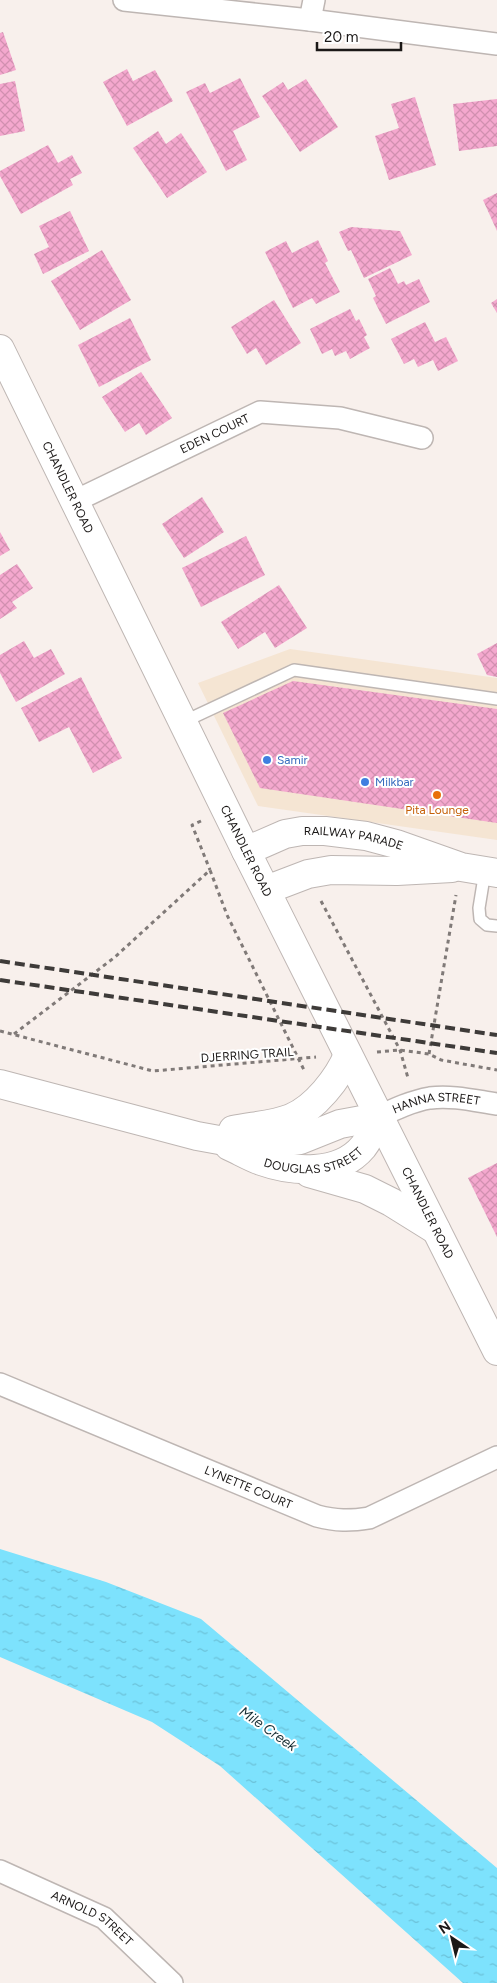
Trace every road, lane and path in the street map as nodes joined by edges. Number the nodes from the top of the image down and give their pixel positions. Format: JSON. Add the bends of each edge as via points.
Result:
{"nodes":[{"id":1,"x":124,"y":0,"type":"edge"},
{"id":2,"x":312,"y":10,"type":"edge"},
{"id":3,"x":497,"y":44,"type":"edge"},
{"id":4,"x":0,"y":349,"type":"edge"},
{"id":5,"x":422,"y":438,"type":"dead end"},
{"id":6,"x":75,"y":502,"type":"junction"},
{"id":7,"x":497,"y":699,"type":"edge"},
{"id":8,"x":183,"y":722,"type":"junction"},
{"id":9,"x":204,"y":818,"type":"dead end"},
{"id":10,"x":246,"y":851,"type":"junction"},
{"id":11,"x":210,"y":870,"type":"junction"},
{"id":12,"x":481,"y":870,"type":"edge"},
{"id":13,"x":266,"y":890,"type":"junction"},
{"id":14,"x":321,"y":902,"type":"dead end"},
{"id":15,"x":497,"y":926,"type":"edge"},
{"id":16,"x":0,"y":1031,"type":"edge"},
{"id":17,"x":13,"y":1034,"type":"junction"},
{"id":18,"x":400,"y":1050,"type":"junction"},
{"id":19,"x":429,"y":1054,"type":"junction"},
{"id":20,"x":348,"y":1055,"type":"junction"},
{"id":21,"x":300,"y":1060,"type":"junction"},
{"id":22,"x":497,"y":1070,"type":"edge"},
{"id":23,"x":408,"y":1079,"type":"dead end"},
{"id":24,"x":0,"y":1084,"type":"edge"},
{"id":25,"x":497,"y":1104,"type":"edge"},
{"id":26,"x":378,"y":1116,"type":"junction"},
{"id":27,"x":207,"y":1138,"type":"junction"},
{"id":28,"x":286,"y":1167,"type":"junction"},
{"id":29,"x":436,"y":1230,"type":"junction"},
{"id":30,"x":497,"y":1351,"type":"edge"},
{"id":31,"x":0,"y":1384,"type":"edge"},
{"id":32,"x":497,"y":1457,"type":"edge"},
{"id":33,"x":0,"y":1871,"type":"edge"},
{"id":34,"x":172,"y":1983,"type":"edge"}],
"edges":[{"from":1,"to":2,"type":"street"},
{"from":2,"to":3,"type":"street"},
{"from":4,"to":6,"type":"main road","name":"CHANDLER ROAD"},
{"from":5,"to":6,"type":"street","name":"EDEN COURT","via":[[340,418],[260,412]]},
{"from":6,"to":8,"type":"main road","name":"CHANDLER ROAD"},
{"from":7,"to":8,"type":"lane","via":[[294,670]]},
{"from":8,"to":10,"type":"main road","name":"CHANDLER ROAD"},
{"from":9,"to":11,"type":"path","via":[[192,825]]},
{"from":10,"to":12,"type":"main road","name":"RAILWAY PARADE","via":[[285,834],[325,831],[366,836]]},
{"from":10,"to":13,"type":"main road","name":"CHANDLER ROAD"},
{"from":11,"to":17,"type":"path","via":[[115,957]]},
{"from":11,"to":21,"type":"path","via":[[227,915]]},
{"from":12,"to":13,"type":"main road","name":"RAILWAY PARADE","via":[[331,870],[308,874]]},
{"from":12,"to":15,"type":"lane","via":[[480,919],[487,925]]},
{"from":12,"to":19,"type":"path"},
{"from":13,"to":20,"type":"main road","name":"CHANDLER ROAD"},
{"from":14,"to":18,"type":"path"},
{"from":16,"to":17,"type":"path","name":"DJERRING TRAIL"},
{"from":17,"to":21,"type":"path","name":"DJERRING TRAIL","via":[[154,1071]]},
{"from":18,"to":19,"type":"path","name":"DJERRING TRAIL"},
{"from":18,"to":20,"type":"path","name":"DJERRING TRAIL"},
{"from":18,"to":23,"type":"path"},
{"from":19,"to":22,"type":"path","name":"DJERRING TRAIL","via":[[441,1060]]},
{"from":20,"to":21,"type":"path","name":"DJERRING TRAIL"},
{"from":20,"to":26,"type":"main road","name":"CHANDLER ROAD"},
{"from":20,"to":27,"type":"main road","via":[[320,1096],[298,1114]]},
{"from":24,"to":27,"type":"main road","name":"DOUGLAS STREET"},
{"from":25,"to":26,"type":"street","name":"HANNA STREET","via":[[432,1098]]},
{"from":26,"to":27,"type":"main road","name":"DOUGLAS STREET","via":[[340,1124],[300,1140],[249,1143]]},
{"from":26,"to":28,"type":"main road","name":"DOUGLAS STREET","via":[[362,1148],[341,1163],[319,1169]]},
{"from":26,"to":29,"type":"main road","name":"CHANDLER ROAD"},
{"from":27,"to":28,"type":"main road","name":"DOUGLAS STREET","via":[[263,1162]]},
{"from":28,"to":29,"type":"main road","via":[[365,1190]]},
{"from":29,"to":30,"type":"main road","name":"CHANDLER ROAD"},
{"from":31,"to":32,"type":"street","name":"LYNETTE COURT","via":[[333,1520],[347,1522],[369,1518]]},
{"from":33,"to":34,"type":"street","name":"ARNOLD STREET","via":[[104,1918]]}]}
